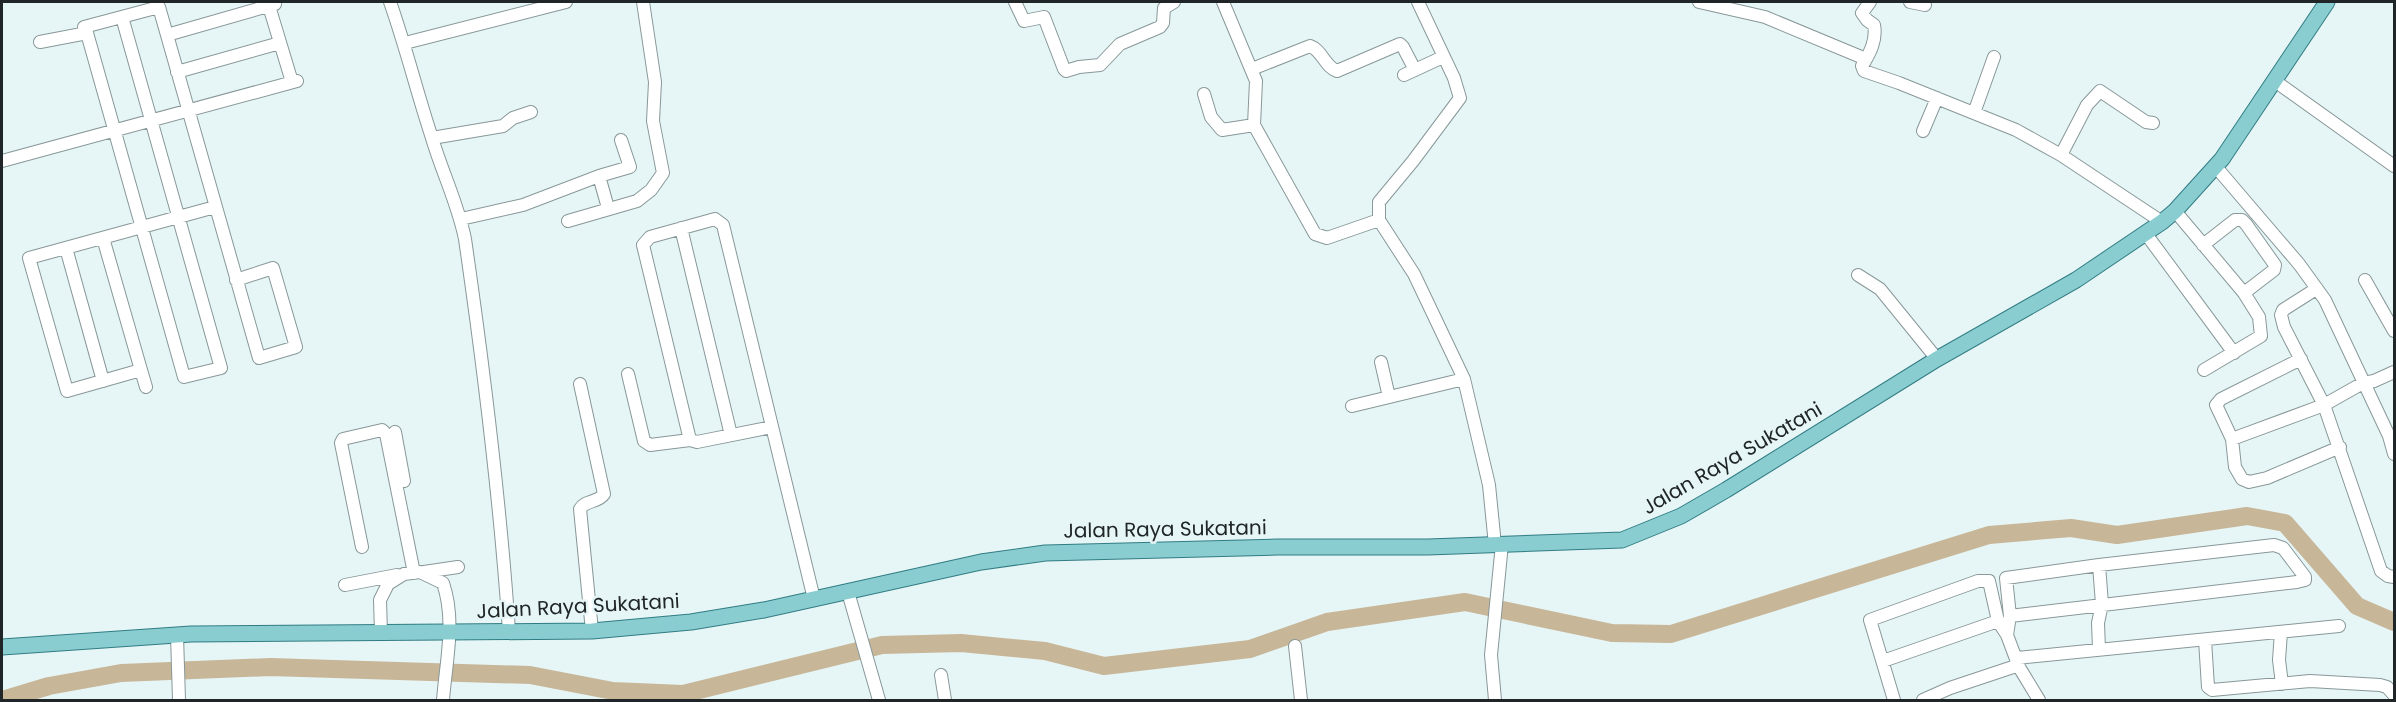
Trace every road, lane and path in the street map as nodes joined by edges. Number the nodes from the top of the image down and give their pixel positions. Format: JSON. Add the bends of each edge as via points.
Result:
{"nodes":[{"id":1,"x":390,"y":2,"type":"edge"},
{"id":2,"x":566,"y":2,"type":"edge"},
{"id":3,"x":643,"y":2,"type":"edge"},
{"id":4,"x":1015,"y":2,"type":"edge"},
{"id":5,"x":1174,"y":2,"type":"edge"},
{"id":6,"x":1223,"y":2,"type":"edge"},
{"id":7,"x":1418,"y":2,"type":"edge"},
{"id":8,"x":1699,"y":2,"type":"edge"},
{"id":9,"x":1870,"y":2,"type":"edge"},
{"id":10,"x":1910,"y":2,"type":"edge"},
{"id":11,"x":2327,"y":2,"type":"edge"},
{"id":12,"x":1925,"y":5,"type":"dead end"},
{"id":13,"x":122,"y":17,"type":"junction"},
{"id":14,"x":87,"y":33,"type":"junction"},
{"id":15,"x":166,"y":35,"type":"junction"},
{"id":16,"x":40,"y":42,"type":"dead end"},
{"id":17,"x":280,"y":43,"type":"junction"},
{"id":18,"x":405,"y":43,"type":"junction"},
{"id":19,"x":1443,"y":57,"type":"junction"},
{"id":20,"x":1994,"y":57,"type":"dead end"},
{"id":21,"x":1866,"y":59,"type":"junction"},
{"id":22,"x":1252,"y":69,"type":"junction"},
{"id":23,"x":177,"y":72,"type":"junction"},
{"id":24,"x":2275,"y":81,"type":"junction"},
{"id":25,"x":1204,"y":94,"type":"dead end"},
{"id":26,"x":1937,"y":98,"type":"junction"},
{"id":27,"x":188,"y":110,"type":"junction"},
{"id":28,"x":531,"y":112,"type":"dead end"},
{"id":29,"x":1974,"y":113,"type":"junction"},
{"id":30,"x":151,"y":120,"type":"junction"},
{"id":31,"x":2153,"y":123,"type":"dead end"},
{"id":32,"x":1254,"y":124,"type":"junction"},
{"id":33,"x":114,"y":130,"type":"junction"},
{"id":34,"x":1923,"y":131,"type":"dead end"},
{"id":35,"x":432,"y":138,"type":"junction"},
{"id":36,"x":621,"y":140,"type":"dead end"},
{"id":37,"x":2061,"y":155,"type":"junction"},
{"id":38,"x":2,"y":161,"type":"edge"},
{"id":39,"x":2219,"y":163,"type":"junction"},
{"id":40,"x":2394,"y":166,"type":"edge"},
{"id":41,"x":599,"y":176,"type":"junction"},
{"id":42,"x":215,"y":207,"type":"junction"},
{"id":43,"x":608,"y":208,"type":"junction"},
{"id":44,"x":2175,"y":211,"type":"junction"},
{"id":45,"x":178,"y":216,"type":"junction"},
{"id":46,"x":460,"y":219,"type":"junction"},
{"id":47,"x":1379,"y":220,"type":"junction"},
{"id":48,"x":568,"y":221,"type":"dead end"},
{"id":49,"x":2162,"y":222,"type":"junction"},
{"id":50,"x":142,"y":227,"type":"junction"},
{"id":51,"x":681,"y":228,"type":"junction"},
{"id":52,"x":2146,"y":234,"type":"junction"},
{"id":53,"x":104,"y":238,"type":"junction"},
{"id":54,"x":2204,"y":245,"type":"junction"},
{"id":55,"x":66,"y":248,"type":"junction"},
{"id":56,"x":1858,"y":275,"type":"dead end"},
{"id":57,"x":236,"y":280,"type":"junction"},
{"id":58,"x":2365,"y":280,"type":"dead end"},
{"id":59,"x":2316,"y":289,"type":"junction"},
{"id":60,"x":2244,"y":293,"type":"junction"},
{"id":61,"x":2394,"y":331,"type":"edge"},
{"id":62,"x":2234,"y":353,"type":"junction"},
{"id":63,"x":1937,"y":359,"type":"junction"},
{"id":64,"x":2301,"y":359,"type":"junction"},
{"id":65,"x":1381,"y":362,"type":"dead end"},
{"id":66,"x":141,"y":370,"type":"junction"},
{"id":67,"x":2204,"y":370,"type":"dead end"},
{"id":68,"x":2394,"y":372,"type":"edge"},
{"id":69,"x":628,"y":374,"type":"dead end"},
{"id":70,"x":1464,"y":379,"type":"junction"},
{"id":71,"x":103,"y":381,"type":"junction"},
{"id":72,"x":2363,"y":383,"type":"junction"},
{"id":73,"x":580,"y":384,"type":"dead end"},
{"id":74,"x":146,"y":387,"type":"dead end"},
{"id":75,"x":1389,"y":397,"type":"junction"},
{"id":76,"x":2324,"y":405,"type":"junction"},
{"id":77,"x":1352,"y":406,"type":"dead end"},
{"id":78,"x":772,"y":427,"type":"junction"},
{"id":79,"x":395,"y":432,"type":"dead end"},
{"id":80,"x":731,"y":435,"type":"junction"},
{"id":81,"x":2232,"y":439,"type":"junction"},
{"id":82,"x":690,"y":440,"type":"junction"},
{"id":83,"x":2340,"y":447,"type":"junction"},
{"id":84,"x":2394,"y":454,"type":"edge"},
{"id":85,"x":1498,"y":544,"type":"junction"},
{"id":86,"x":362,"y":548,"type":"dead end"},
{"id":87,"x":2099,"y":565,"type":"junction"},
{"id":88,"x":458,"y":567,"type":"dead end"},
{"id":89,"x":416,"y":573,"type":"junction"},
{"id":90,"x":2006,"y":578,"type":"junction"},
{"id":91,"x":2394,"y":578,"type":"edge"},
{"id":92,"x":1989,"y":580,"type":"junction"},
{"id":93,"x":345,"y":585,"type":"dead end"},
{"id":94,"x":848,"y":592,"type":"junction"},
{"id":95,"x":814,"y":599,"type":"junction"},
{"id":96,"x":2102,"y":604,"type":"junction"},
{"id":97,"x":2010,"y":616,"type":"junction"},
{"id":98,"x":1998,"y":621,"type":"junction"},
{"id":99,"x":2339,"y":626,"type":"dead end"},
{"id":100,"x":509,"y":631,"type":"junction"},
{"id":101,"x":592,"y":631,"type":"junction"},
{"id":102,"x":450,"y":632,"type":"junction"},
{"id":103,"x":2281,"y":632,"type":"junction"},
{"id":104,"x":381,"y":633,"type":"junction"},
{"id":105,"x":177,"y":635,"type":"junction"},
{"id":106,"x":2007,"y":635,"type":"junction"},
{"id":107,"x":2205,"y":639,"type":"junction"},
{"id":108,"x":1295,"y":646,"type":"dead end"},
{"id":109,"x":2,"y":647,"type":"edge"},
{"id":110,"x":2099,"y":649,"type":"junction"},
{"id":111,"x":1883,"y":661,"type":"junction"},
{"id":112,"x":2018,"y":663,"type":"junction"},
{"id":113,"x":941,"y":675,"type":"dead end"},
{"id":114,"x":2282,"y":684,"type":"junction"},
{"id":115,"x":178,"y":695,"type":"edge"},
{"id":116,"x":2394,"y":695,"type":"edge"},
{"id":117,"x":443,"y":700,"type":"edge"},
{"id":118,"x":879,"y":700,"type":"edge"},
{"id":119,"x":945,"y":700,"type":"edge"},
{"id":120,"x":1301,"y":700,"type":"edge"},
{"id":121,"x":1495,"y":700,"type":"edge"},
{"id":122,"x":1894,"y":700,"type":"edge"},
{"id":123,"x":1923,"y":700,"type":"edge"},
{"id":124,"x":2039,"y":700,"type":"edge"}],
"edges":[{"from":1,"to":18,"type":"street"},
{"from":2,"to":18,"type":"street"},
{"from":3,"to":43,"type":"street","via":[[655,82],[653,121],[663,173],[637,201]]},
{"from":4,"to":5,"type":"street","via":[[1024,21],[1044,16],[1066,71],[1100,65],[1120,44],[1160,27],[1164,8]]},
{"from":6,"to":22,"type":"street"},
{"from":7,"to":19,"type":"street"},
{"from":8,"to":21,"type":"street","via":[[1765,17]]},
{"from":9,"to":21,"type":"street","via":[[1862,12],[1874,25],[1875,33]]},
{"from":10,"to":12,"type":"street"},
{"from":11,"to":24,"type":"main road","name":"Jalan Raya Sukatani"},
{"from":13,"to":14,"type":"street","via":[[84,27]]},
{"from":13,"to":15,"type":"street","via":[[159,8]]},
{"from":13,"to":30,"type":"street"},
{"from":14,"to":16,"type":"street"},
{"from":14,"to":33,"type":"street"},
{"from":15,"to":17,"type":"street","via":[[272,5]]},
{"from":15,"to":23,"type":"street"},
{"from":17,"to":23,"type":"street"},
{"from":17,"to":27,"type":"street","via":[[294,81]]},
{"from":18,"to":35,"type":"street"},
{"from":19,"to":22,"type":"street","via":[[1410,73],[1400,44],[1336,71],[1310,46]]},
{"from":19,"to":47,"type":"street","via":[[1460,98],[1379,202]]},
{"from":20,"to":29,"type":"street"},
{"from":21,"to":26,"type":"street","via":[[1864,71]]},
{"from":22,"to":32,"type":"street","via":[[1256,81]]},
{"from":23,"to":27,"type":"street"},
{"from":24,"to":39,"type":"main road","name":"Jalan Raya Sukatani"},
{"from":24,"to":40,"type":"street"},
{"from":25,"to":32,"type":"street","via":[[1211,117],[1222,130]]},
{"from":26,"to":29,"type":"street"},
{"from":26,"to":34,"type":"street"},
{"from":27,"to":30,"type":"street"},
{"from":27,"to":42,"type":"street"},
{"from":28,"to":35,"type":"street","via":[[500,127]]},
{"from":29,"to":37,"type":"street"},
{"from":30,"to":33,"type":"street"},
{"from":30,"to":45,"type":"street"},
{"from":31,"to":37,"type":"street","via":[[2100,92],[2087,105]]},
{"from":32,"to":47,"type":"street","via":[[1315,234],[1327,238]]},
{"from":33,"to":38,"type":"street"},
{"from":33,"to":50,"type":"street"},
{"from":35,"to":46,"type":"street"},
{"from":36,"to":41,"type":"street","via":[[630,167]]},
{"from":37,"to":49,"type":"street"},
{"from":39,"to":44,"type":"main road","name":"Jalan Raya Sukatani"},
{"from":39,"to":59,"type":"street"},
{"from":41,"to":43,"type":"street"},
{"from":41,"to":46,"type":"street","via":[[523,205]]},
{"from":42,"to":45,"type":"street"},
{"from":42,"to":57,"type":"street"},
{"from":43,"to":48,"type":"street"},
{"from":44,"to":49,"type":"main road","name":"Jalan Raya Sukatani"},
{"from":44,"to":54,"type":"street"},
{"from":45,"to":50,"type":"street"},
{"from":45,"to":50,"type":"street","via":[[221,368],[184,377]]},
{"from":46,"to":100,"type":"street","via":[[488,398]]},
{"from":47,"to":70,"type":"street","via":[[1414,274]]},
{"from":49,"to":52,"type":"main road","name":"Jalan Raya Sukatani"},
{"from":50,"to":53,"type":"street"},
{"from":51,"to":78,"type":"street","via":[[715,219],[723,225]]},
{"from":51,"to":80,"type":"street"},
{"from":51,"to":82,"type":"street","via":[[650,237],[643,245]]},
{"from":52,"to":62,"type":"street"},
{"from":52,"to":63,"type":"main road","name":"Jalan Raya Sukatani","via":[[2076,280]]},
{"from":53,"to":55,"type":"street"},
{"from":53,"to":66,"type":"street"},
{"from":54,"to":60,"type":"street"},
{"from":54,"to":60,"type":"street","via":[[2235,220],[2246,224],[2276,265]]},
{"from":55,"to":71,"type":"street"},
{"from":55,"to":71,"type":"street","via":[[29,258],[67,391]]},
{"from":56,"to":63,"type":"street","via":[[1880,289]]},
{"from":57,"to":57,"type":"street","via":[[259,358],[296,347],[273,268]]},
{"from":58,"to":61,"type":"street"},
{"from":59,"to":64,"type":"street","via":[[2281,312],[2284,327]]},
{"from":59,"to":72,"type":"street","via":[[2331,311]]},
{"from":60,"to":62,"type":"street","via":[[2259,317],[2262,333]]},
{"from":62,"to":67,"type":"street"},
{"from":63,"to":85,"type":"main road","name":"Jalan Raya Sukatani","via":[[1726,490],[1646,532],[1622,540]]},
{"from":64,"to":76,"type":"street"},
{"from":64,"to":81,"type":"street","via":[[2219,401],[2217,407]]},
{"from":65,"to":75,"type":"street"},
{"from":66,"to":71,"type":"street"},
{"from":66,"to":74,"type":"street"},
{"from":68,"to":72,"type":"street"},
{"from":69,"to":82,"type":"street","via":[[644,441],[650,445]]},
{"from":70,"to":75,"type":"street"},
{"from":70,"to":85,"type":"street","via":[[1489,485]]},
{"from":72,"to":76,"type":"street"},
{"from":72,"to":84,"type":"street","via":[[2390,436]]},
{"from":73,"to":101,"type":"street","via":[[604,494],[580,509]]},
{"from":75,"to":77,"type":"street"},
{"from":76,"to":81,"type":"street"},
{"from":76,"to":83,"type":"street"},
{"from":78,"to":80,"type":"street"},
{"from":78,"to":95,"type":"street"},
{"from":79,"to":89,"type":"street"},
{"from":80,"to":82,"type":"street"},
{"from":81,"to":83,"type":"street","via":[[2235,467],[2249,483]]},
{"from":83,"to":91,"type":"street","via":[[2377,560],[2382,571]]},
{"from":85,"to":94,"type":"main road","name":"Jalan Raya Sukatani","via":[[1045,553],[981,562]]},
{"from":85,"to":121,"type":"street","via":[[1491,655]]},
{"from":86,"to":89,"type":"street","via":[[340,443],[382,430]]},
{"from":87,"to":90,"type":"street"},
{"from":87,"to":96,"type":"street"},
{"from":87,"to":96,"type":"street","via":[[2274,545],[2283,548],[2306,577],[2297,582]]},
{"from":88,"to":89,"type":"street"},
{"from":89,"to":93,"type":"street"},
{"from":89,"to":102,"type":"street","via":[[443,583],[449,601]]},
{"from":89,"to":104,"type":"street","via":[[388,584],[380,600]]},
{"from":90,"to":92,"type":"street"},
{"from":90,"to":97,"type":"street"},
{"from":92,"to":98,"type":"street"},
{"from":92,"to":111,"type":"street","via":[[1870,620]]},
{"from":94,"to":95,"type":"main road","name":"Jalan Raya Sukatani"},
{"from":94,"to":118,"type":"street"},
{"from":95,"to":101,"type":"main road","name":"Jalan Raya Sukatani","via":[[691,622]]},
{"from":96,"to":97,"type":"street"},
{"from":96,"to":110,"type":"street"},
{"from":97,"to":106,"type":"street"},
{"from":98,"to":106,"type":"street"},
{"from":98,"to":111,"type":"street"},
{"from":99,"to":103,"type":"street"},
{"from":100,"to":101,"type":"main road","name":"Jalan Raya Sukatani"},
{"from":100,"to":102,"type":"main road","name":"Jalan Raya Sukatani"},
{"from":102,"to":104,"type":"main road","name":"Jalan Raya Sukatani"},
{"from":102,"to":117,"type":"street"},
{"from":103,"to":107,"type":"street"},
{"from":103,"to":114,"type":"street"},
{"from":104,"to":105,"type":"main road","name":"Jalan Raya Sukatani"},
{"from":105,"to":109,"type":"main road","name":"Jalan Raya Sukatani"},
{"from":105,"to":115,"type":"street"},
{"from":106,"to":112,"type":"street"},
{"from":107,"to":110,"type":"street"},
{"from":107,"to":114,"type":"street","via":[[2208,687],[2212,690]]},
{"from":108,"to":120,"type":"street"},
{"from":110,"to":112,"type":"street"},
{"from":111,"to":122,"type":"street"},
{"from":112,"to":123,"type":"street"},
{"from":112,"to":124,"type":"street"},
{"from":113,"to":119,"type":"street"},
{"from":114,"to":116,"type":"street","via":[[2310,681],[2380,685]]}]}
